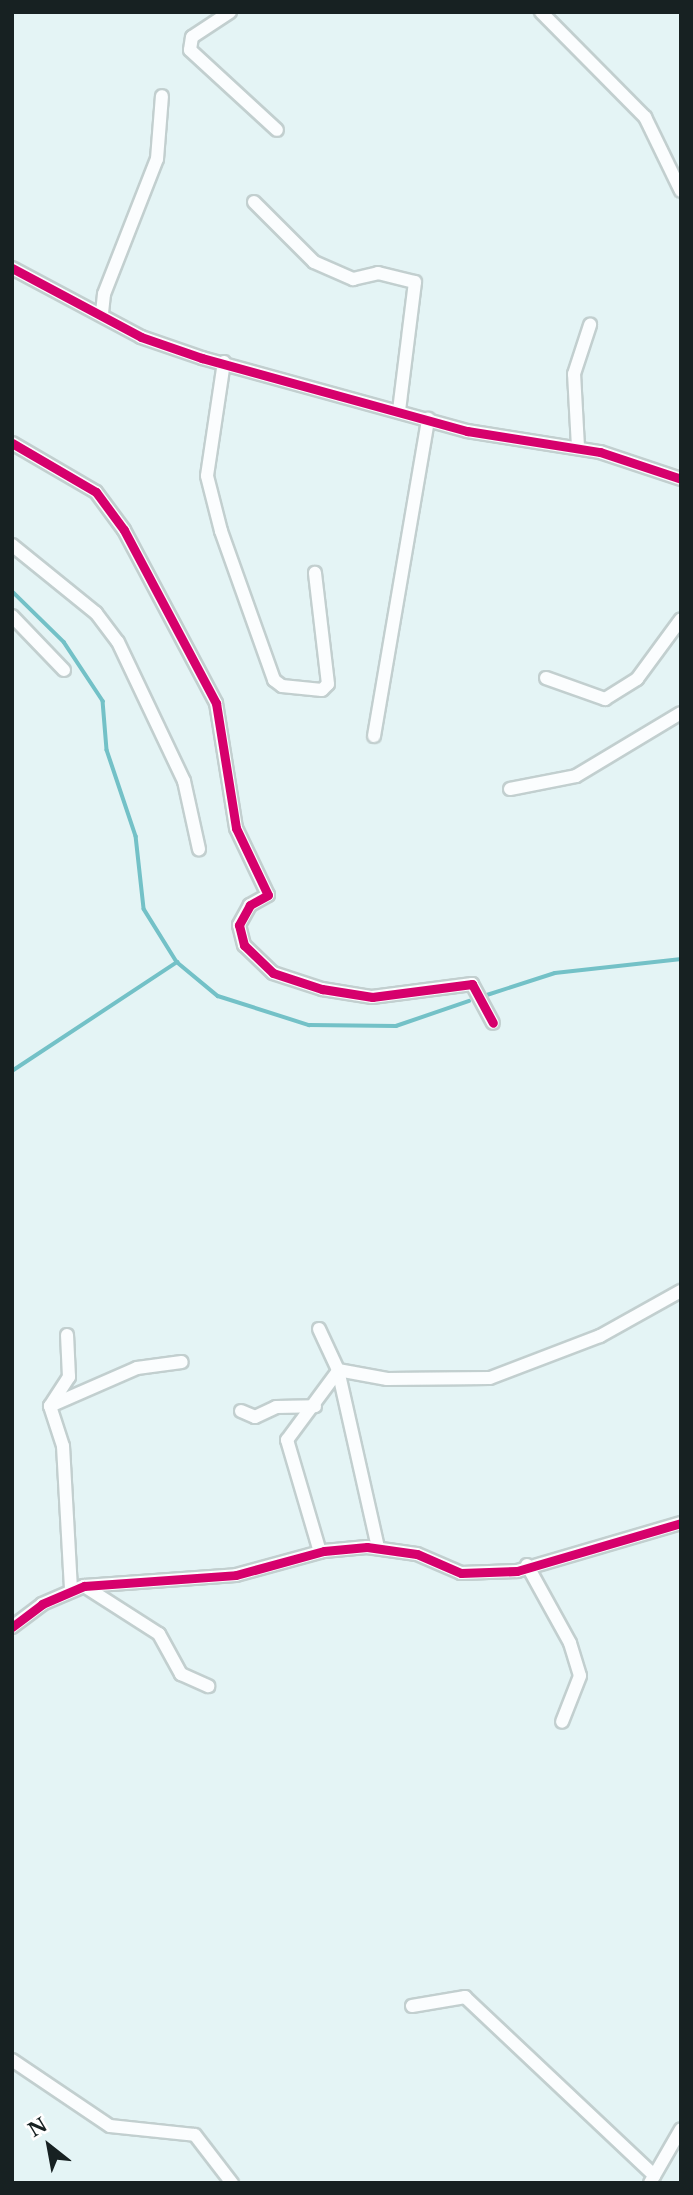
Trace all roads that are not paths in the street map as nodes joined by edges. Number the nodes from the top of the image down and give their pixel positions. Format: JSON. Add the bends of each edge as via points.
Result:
{"nodes":[{"id":1,"x":230,"y":12,"type":"edge"},
{"id":2,"x":541,"y":12,"type":"edge"},
{"id":3,"x":162,"y":96,"type":"dead end"},
{"id":4,"x":277,"y":130,"type":"dead end"},
{"id":5,"x":681,"y":191,"type":"edge"},
{"id":6,"x":254,"y":202,"type":"dead end"},
{"id":7,"x":12,"y":268,"type":"edge"},
{"id":8,"x":103,"y":313,"type":"junction"},
{"id":9,"x":590,"y":325,"type":"dead end"},
{"id":10,"x":224,"y":362,"type":"junction"},
{"id":11,"x":399,"y":410,"type":"junction"},
{"id":12,"x":428,"y":419,"type":"junction"},
{"id":13,"x":12,"y":443,"type":"edge"},
{"id":14,"x":578,"y":447,"type":"junction"},
{"id":15,"x":681,"y":479,"type":"edge"},
{"id":16,"x":12,"y":545,"type":"edge"},
{"id":17,"x":315,"y":573,"type":"dead end"},
{"id":18,"x":12,"y":616,"type":"edge"},
{"id":19,"x":681,"y":619,"type":"edge"},
{"id":20,"x":64,"y":670,"type":"dead end"},
{"id":21,"x":546,"y":678,"type":"dead end"},
{"id":22,"x":681,"y":713,"type":"edge"},
{"id":23,"x":374,"y":736,"type":"dead end"},
{"id":24,"x":510,"y":789,"type":"dead end"},
{"id":25,"x":199,"y":849,"type":"dead end"},
{"id":26,"x":494,"y":1023,"type":"dead end"},
{"id":27,"x":681,"y":1291,"type":"edge"},
{"id":28,"x":319,"y":1329,"type":"dead end"},
{"id":29,"x":68,"y":1335,"type":"dead end"},
{"id":30,"x":182,"y":1362,"type":"dead end"},
{"id":31,"x":338,"y":1370,"type":"junction"},
{"id":32,"x":50,"y":1405,"type":"junction"},
{"id":33,"x":316,"y":1406,"type":"junction"},
{"id":34,"x":241,"y":1410,"type":"dead end"},
{"id":35,"x":681,"y":1523,"type":"edge"},
{"id":36,"x":378,"y":1548,"type":"junction"},
{"id":37,"x":320,"y":1552,"type":"junction"},
{"id":38,"x":528,"y":1567,"type":"junction"},
{"id":39,"x":78,"y":1588,"type":"junction"},
{"id":40,"x":12,"y":1627,"type":"edge"},
{"id":41,"x":208,"y":1686,"type":"dead end"},
{"id":42,"x":562,"y":1722,"type":"dead end"},
{"id":43,"x":412,"y":2006,"type":"dead end"},
{"id":44,"x":12,"y":2060,"type":"edge"},
{"id":45,"x":681,"y":2129,"type":"edge"},
{"id":46,"x":652,"y":2179,"type":"edge"},
{"id":47,"x":232,"y":2183,"type":"edge"}],
"edges":[{"from":1,"to":4,"type":"street","via":[[192,37],[190,50]]},
{"from":2,"to":5,"type":"street","via":[[645,117]]},
{"from":3,"to":8,"type":"street","via":[[157,159],[104,294]]},
{"from":6,"to":11,"type":"street","via":[[314,262],[353,279],[378,273],[415,282]]},
{"from":7,"to":8,"type":"street"},
{"from":8,"to":10,"type":"street","via":[[141,337]]},
{"from":9,"to":14,"type":"street","via":[[574,374]]},
{"from":10,"to":11,"type":"street"},
{"from":10,"to":17,"type":"street","via":[[207,476],[220,531],[274,680],[282,686],[322,691],[328,684]]},
{"from":11,"to":12,"type":"street"},
{"from":12,"to":14,"type":"street"},
{"from":12,"to":23,"type":"street"},
{"from":13,"to":26,"type":"street","via":[[96,492],[124,530],[216,703],[236,828],[268,895],[250,905],[239,925],[244,945],[274,973],[322,989],[372,996],[471,984]]},
{"from":14,"to":15,"type":"street"},
{"from":16,"to":25,"type":"street","via":[[96,613],[118,642],[184,781]]},
{"from":18,"to":20,"type":"street"},
{"from":19,"to":21,"type":"street","via":[[638,679],[605,699]]},
{"from":22,"to":24,"type":"street","via":[[576,776]]},
{"from":27,"to":31,"type":"street","via":[[600,1336],[490,1378],[387,1378]]},
{"from":28,"to":31,"type":"street"},
{"from":29,"to":32,"type":"street","via":[[69,1377]]},
{"from":30,"to":32,"type":"street","via":[[137,1368]]},
{"from":31,"to":33,"type":"street"},
{"from":31,"to":36,"type":"street"},
{"from":32,"to":39,"type":"street","via":[[63,1446]]},
{"from":33,"to":34,"type":"street","via":[[276,1407],[255,1417]]},
{"from":33,"to":37,"type":"street","via":[[287,1440]]},
{"from":35,"to":38,"type":"street"},
{"from":36,"to":37,"type":"street"},
{"from":36,"to":38,"type":"street","via":[[417,1555],[461,1573]]},
{"from":37,"to":39,"type":"street","via":[[236,1574]]},
{"from":38,"to":42,"type":"street","via":[[570,1643],[580,1676]]},
{"from":39,"to":40,"type":"street"},
{"from":39,"to":41,"type":"street","via":[[159,1633],[181,1674]]},
{"from":43,"to":46,"type":"street","via":[[465,1997]]},
{"from":44,"to":47,"type":"street","via":[[110,2126],[195,2135]]},
{"from":45,"to":46,"type":"street"}]}
